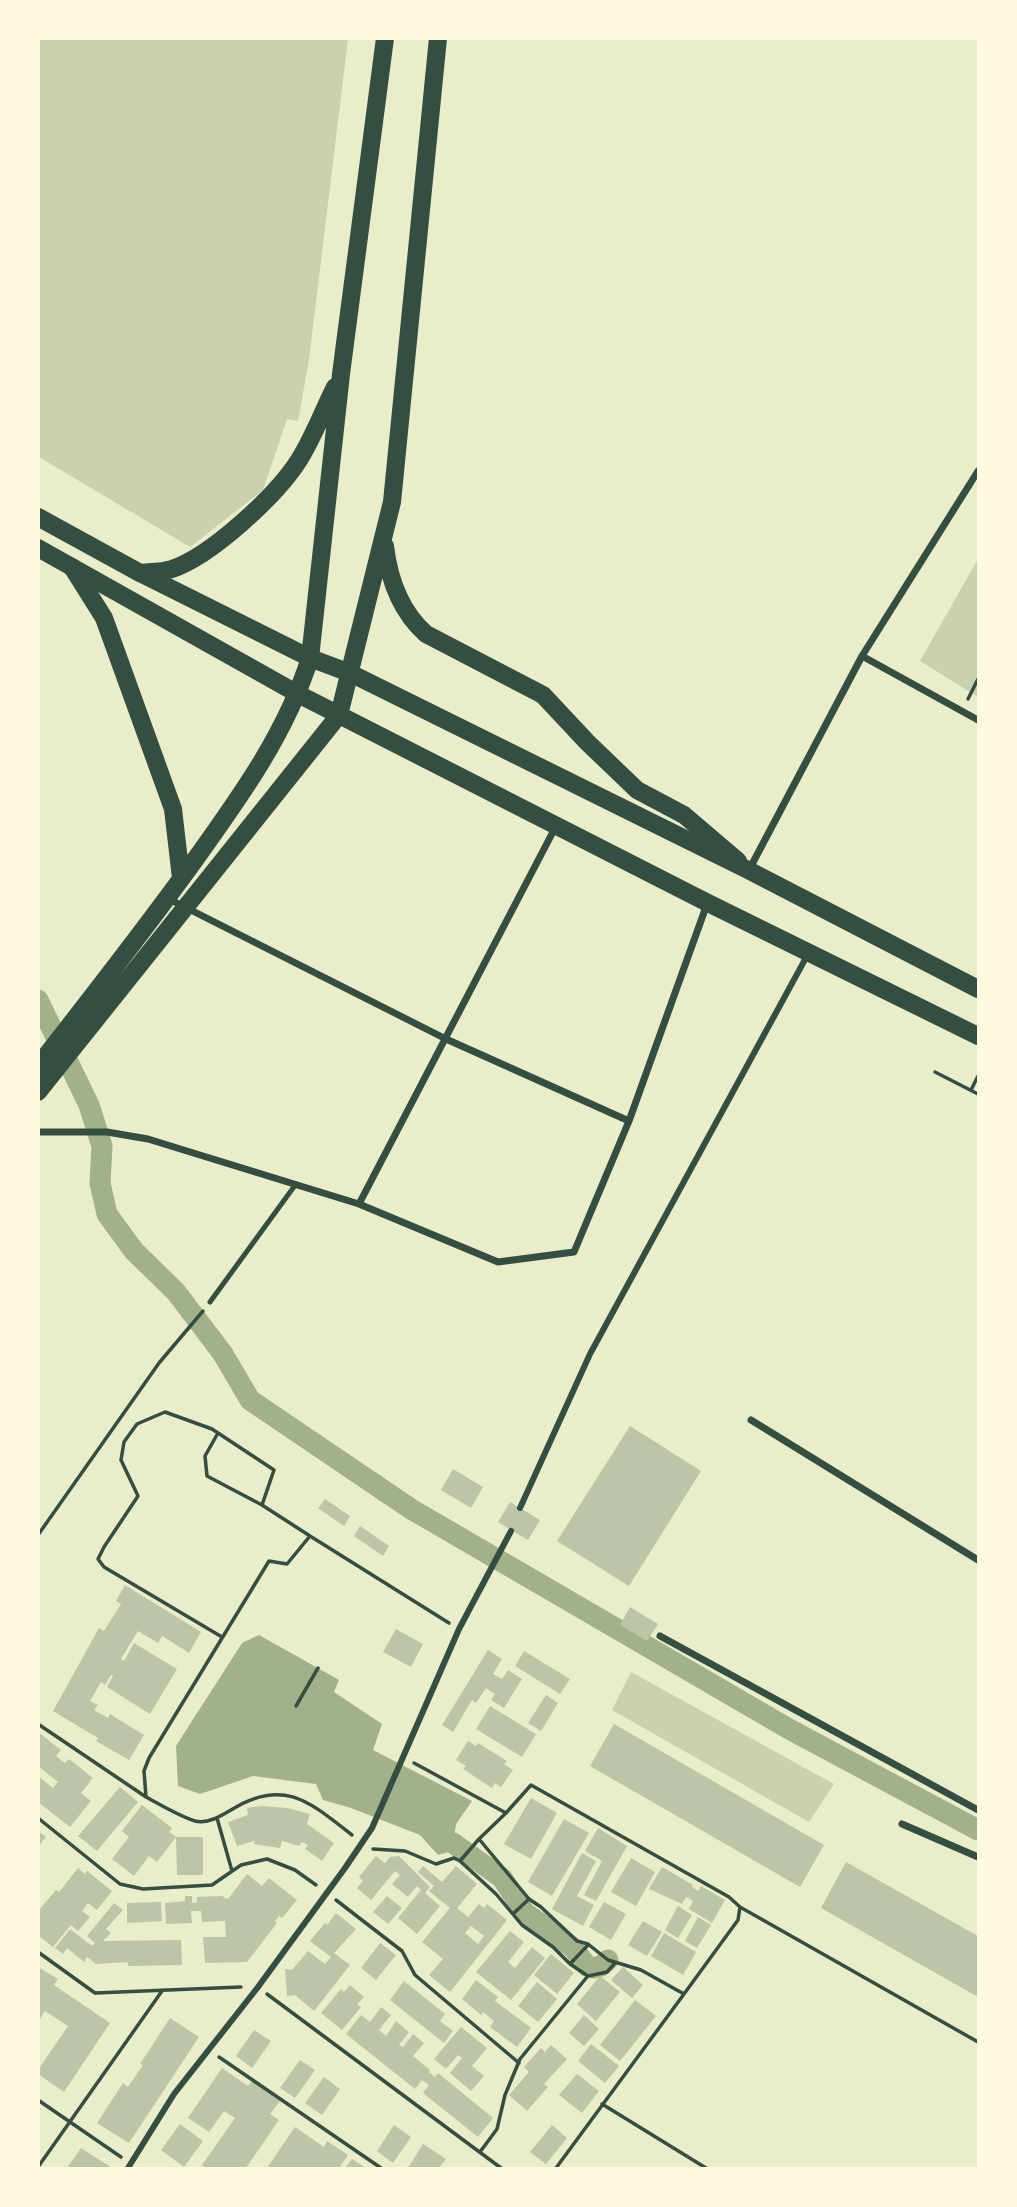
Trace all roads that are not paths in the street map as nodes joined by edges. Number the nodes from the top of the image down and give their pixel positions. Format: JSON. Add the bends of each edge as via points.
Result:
{"nodes":[{"id":1,"x":385,"y":38,"type":"edge"},
{"id":2,"x":438,"y":38,"type":"edge"},
{"id":3,"x":341,"y":374,"type":"junction"},
{"id":4,"x":978,"y":471,"type":"edge"},
{"id":5,"x":38,"y":517,"type":"edge"},
{"id":6,"x":384,"y":536,"type":"junction"},
{"id":7,"x":38,"y":548,"type":"edge"},
{"id":8,"x":72,"y":567,"type":"junction"},
{"id":9,"x":140,"y":573,"type":"junction"},
{"id":10,"x":862,"y":656,"type":"junction"},
{"id":11,"x":310,"y":658,"type":"junction"},
{"id":12,"x":350,"y":673,"type":"junction"},
{"id":13,"x":298,"y":694,"type":"junction"},
{"id":14,"x":339,"y":715,"type":"junction"},
{"id":15,"x":978,"y":720,"type":"edge"},
{"id":16,"x":556,"y":826,"type":"junction"},
{"id":17,"x":748,"y":870,"type":"junction"},
{"id":18,"x":181,"y":878,"type":"junction"},
{"id":19,"x":167,"y":898,"type":"junction"},
{"id":20,"x":708,"y":903,"type":"junction"},
{"id":21,"x":186,"y":907,"type":"junction"},
{"id":22,"x":809,"y":953,"type":"junction"},
{"id":23,"x":978,"y":989,"type":"edge"},
{"id":24,"x":90,"y":1014,"type":"junction"},
{"id":25,"x":978,"y":1036,"type":"edge"},
{"id":26,"x":446,"y":1039,"type":"junction"},
{"id":27,"x":38,"y":1066,"type":"edge"},
{"id":28,"x":38,"y":1092,"type":"edge"},
{"id":29,"x":629,"y":1121,"type":"junction"},
{"id":30,"x":38,"y":1132,"type":"edge"},
{"id":31,"x":296,"y":1184,"type":"junction"},
{"id":32,"x":359,"y":1204,"type":"junction"},
{"id":33,"x":210,"y":1302,"type":"road end"},
{"id":34,"x":751,"y":1420,"type":"dead end"},
{"id":35,"x":520,"y":1508,"type":"dead end"},
{"id":36,"x":512,"y":1531,"type":"dead end"},
{"id":37,"x":978,"y":1560,"type":"edge"},
{"id":38,"x":660,"y":1636,"type":"dead end"},
{"id":39,"x":978,"y":1810,"type":"edge"},
{"id":40,"x":902,"y":1824,"type":"dead end"},
{"id":41,"x":978,"y":1857,"type":"edge"},
{"id":42,"x":129,"y":2166,"type":"edge"}],
"edges":[{"from":1,"to":3,"type":"main road"},
{"from":2,"to":6,"type":"main road","via":[[392,502]]},
{"from":3,"to":9,"type":"main road","via":[[299,460],[261,504],[205,552],[171,569]]},
{"from":3,"to":11,"type":"main road"},
{"from":4,"to":10,"type":"street"},
{"from":5,"to":9,"type":"main road"},
{"from":6,"to":12,"type":"main road"},
{"from":6,"to":17,"type":"main road","via":[[388,571],[411,621],[439,642],[543,695],[637,790],[684,815]]},
{"from":7,"to":8,"type":"main road"},
{"from":8,"to":13,"type":"main road"},
{"from":8,"to":18,"type":"main road","via":[[104,618],[173,809]]},
{"from":9,"to":11,"type":"main road"},
{"from":10,"to":15,"type":"street"},
{"from":10,"to":17,"type":"street"},
{"from":11,"to":12,"type":"main road"},
{"from":11,"to":13,"type":"main road"},
{"from":12,"to":14,"type":"main road"},
{"from":12,"to":17,"type":"main road"},
{"from":13,"to":14,"type":"main road"},
{"from":13,"to":18,"type":"main road","via":[[254,776]]},
{"from":14,"to":16,"type":"main road"},
{"from":14,"to":21,"type":"main road"},
{"from":16,"to":20,"type":"main road"},
{"from":16,"to":26,"type":"street"},
{"from":17,"to":23,"type":"main road"},
{"from":18,"to":19,"type":"main road"},
{"from":19,"to":21,"type":"street"},
{"from":19,"to":24,"type":"main road"},
{"from":20,"to":22,"type":"main road"},
{"from":20,"to":29,"type":"street"},
{"from":21,"to":24,"type":"main road"},
{"from":21,"to":26,"type":"street"},
{"from":22,"to":25,"type":"main road"},
{"from":22,"to":35,"type":"street","via":[[590,1354]]},
{"from":24,"to":27,"type":"main road"},
{"from":24,"to":28,"type":"main road"},
{"from":26,"to":29,"type":"street"},
{"from":26,"to":32,"type":"street"},
{"from":29,"to":32,"type":"street","via":[[574,1252],[498,1262]]},
{"from":30,"to":31,"type":"street","via":[[107,1132],[148,1139]]},
{"from":31,"to":32,"type":"street"},
{"from":31,"to":33,"type":"lane"},
{"from":34,"to":37,"type":"street"},
{"from":36,"to":42,"type":"street","via":[[459,1629],[372,1828],[174,2094]]},
{"from":38,"to":39,"type":"street"},
{"from":40,"to":41,"type":"street"}]}
